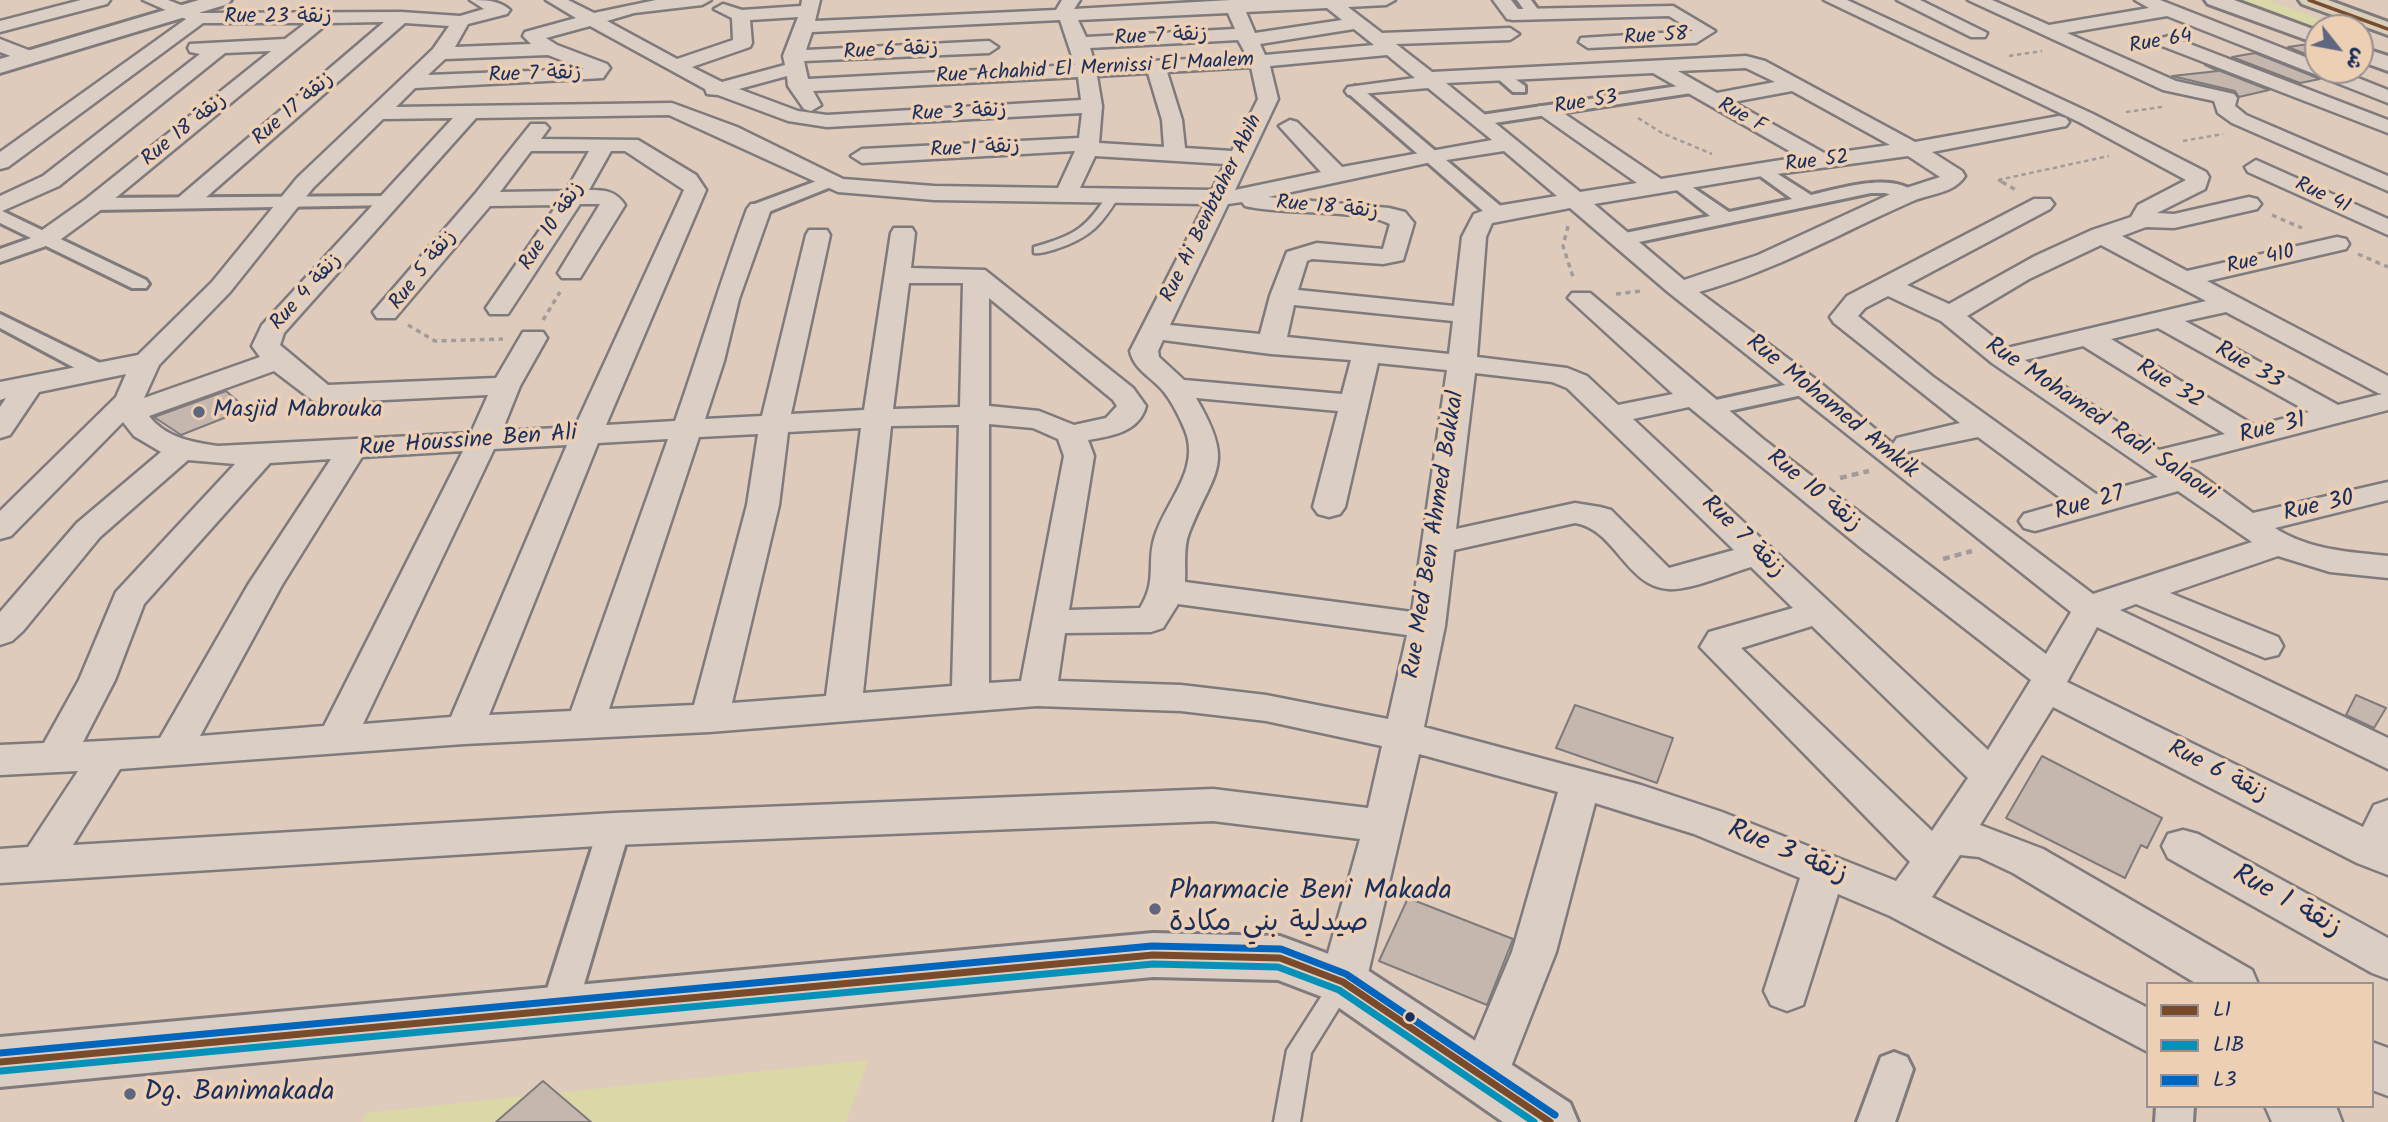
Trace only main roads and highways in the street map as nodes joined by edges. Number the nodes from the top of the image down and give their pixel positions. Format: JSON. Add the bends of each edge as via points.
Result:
{"nodes":[{"id":1,"x":221,"y":0,"type":"edge"},
{"id":2,"x":2215,"y":0,"type":"edge"},
{"id":3,"x":2302,"y":2,"type":"edge"},
{"id":4,"x":2327,"y":14,"type":"edge"},
{"id":5,"x":2388,"y":29,"type":"edge"},
{"id":6,"x":2304,"y":33,"type":"edge"},
{"id":7,"x":0,"y":66,"type":"edge"},
{"id":8,"x":3,"y":1067,"type":"edge"},
{"id":9,"x":1550,"y":1122,"type":"edge"}],
"edges":[{"from":1,"to":7,"type":"main road","via":[[190,15]]},
{"from":2,"to":6,"type":"main road"},
{"from":3,"to":4,"type":"highway"},
{"from":3,"to":5,"type":"highway"},
{"from":8,"to":9,"type":"main road","via":[[559,1008],[1153,955],[1280,958],[1343,982]]}]}
